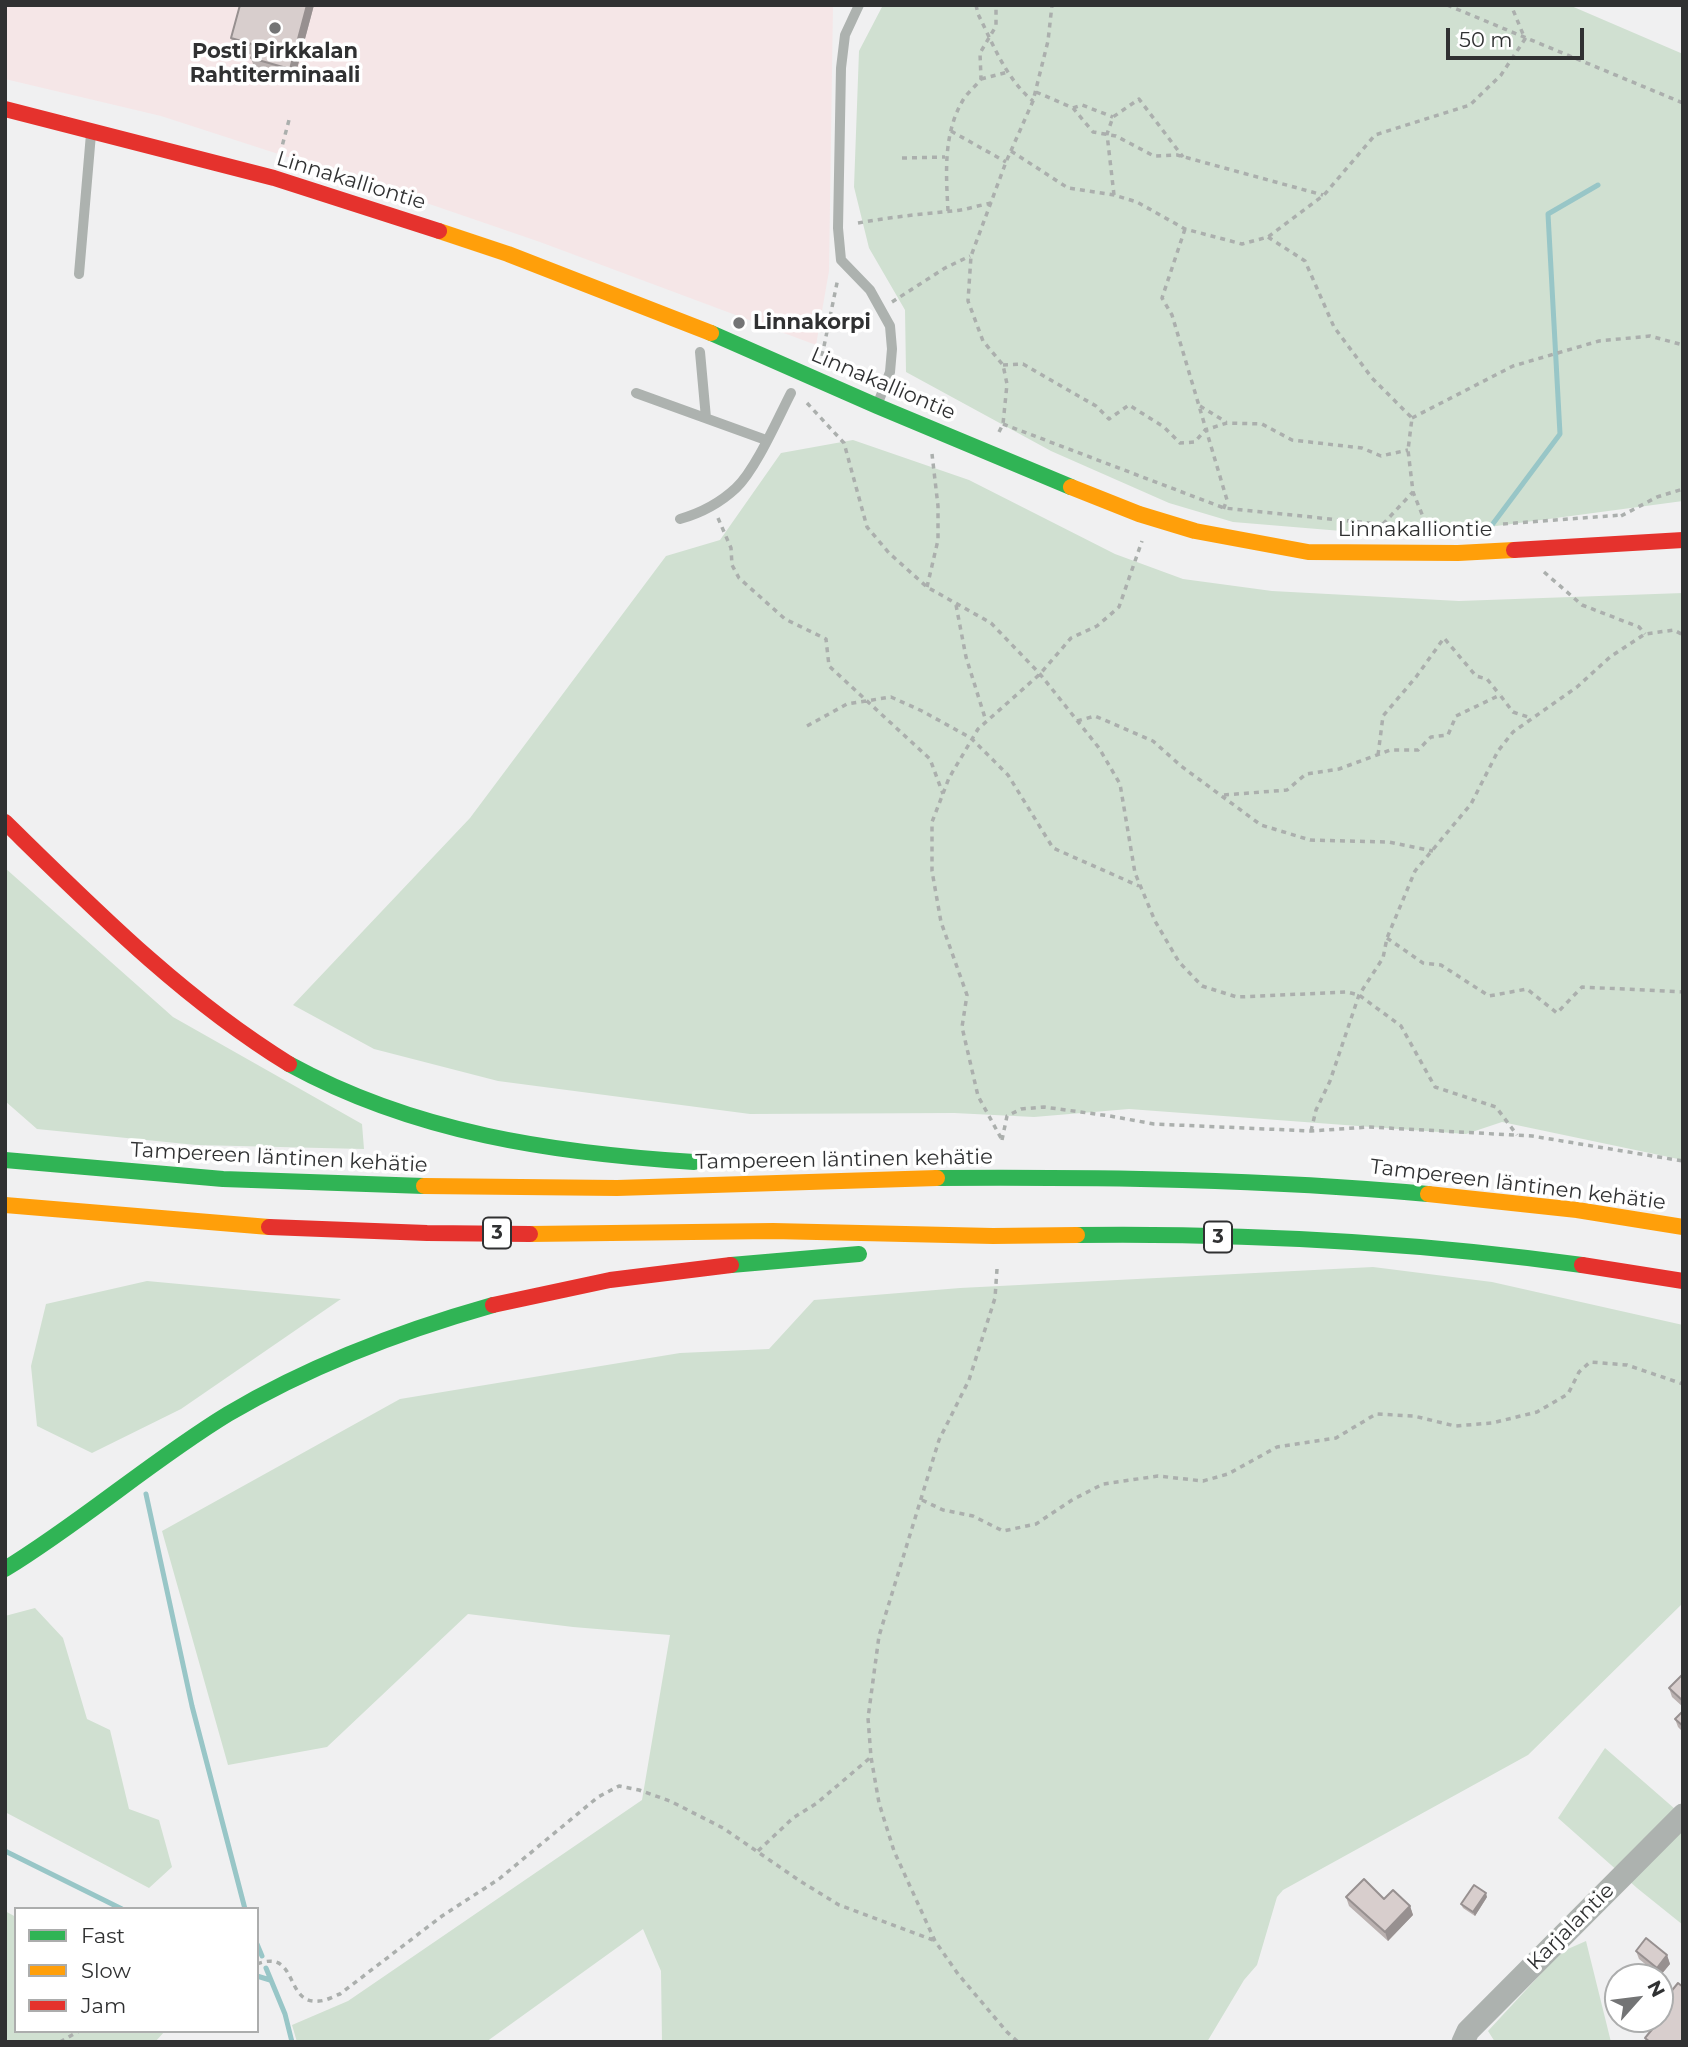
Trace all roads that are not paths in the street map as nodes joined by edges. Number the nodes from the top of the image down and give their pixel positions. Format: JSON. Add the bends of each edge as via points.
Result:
{"nodes":[{"id":1,"x":859,"y":5,"type":"edge"},
{"id":2,"x":5,"y":109,"type":"edge"},
{"id":3,"x":92,"y":131,"type":"junction"},
{"id":4,"x":79,"y":274,"type":"dead end"},
{"id":5,"x":700,"y":352,"type":"dead end"},
{"id":6,"x":636,"y":393,"type":"dead end"},
{"id":7,"x":791,"y":393,"type":"dead end"},
{"id":8,"x":877,"y":407,"type":"junction"},
{"id":9,"x":706,"y":418,"type":"junction"},
{"id":10,"x":766,"y":440,"type":"junction"},
{"id":11,"x":680,"y":519,"type":"dead end"},
{"id":12,"x":1683,"y":540,"type":"edge"},
{"id":13,"x":5,"y":822,"type":"edge"},
{"id":14,"x":5,"y":1160,"type":"edge"},
{"id":15,"x":710,"y":1163,"type":"dead end"},
{"id":16,"x":748,"y":1169,"type":"dead end"},
{"id":17,"x":825,"y":1180,"type":"junction"},
{"id":18,"x":5,"y":1205,"type":"edge"},
{"id":19,"x":1683,"y":1227,"type":"edge"},
{"id":20,"x":991,"y":1236,"type":"junction"},
{"id":21,"x":896,"y":1250,"type":"dead end"},
{"id":22,"x":869,"y":1253,"type":"dead end"},
{"id":23,"x":1683,"y":1281,"type":"edge"},
{"id":24,"x":5,"y":1569,"type":"edge"},
{"id":25,"x":1683,"y":1815,"type":"edge"},
{"id":26,"x":1463,"y":2042,"type":"edge"}],
"edges":[{"from":1,"to":8,"type":"lane","via":[[845,35],[841,68],[838,228],[841,260],[870,290],[890,326],[890,372]]},
{"from":2,"to":3,"type":"main road","name":"Linnakalliontie"},
{"from":3,"to":4,"type":"lane"},
{"from":3,"to":8,"type":"main road","name":"Linnakalliontie","via":[[297,185],[508,254],[730,340]]},
{"from":5,"to":9,"type":"lane"},
{"from":6,"to":9,"type":"lane"},
{"from":7,"to":10,"type":"lane"},
{"from":8,"to":12,"type":"main road","name":"Linnakalliontie","via":[[1139,514],[1221,537],[1308,552],[1458,553]]},
{"from":9,"to":10,"type":"lane"},
{"from":10,"to":11,"type":"lane","via":[[738,486],[712,506]]},
{"from":13,"to":15,"type":"main road","via":[[186,991],[279,1057],[328,1083],[419,1120],[525,1147]]},
{"from":14,"to":17,"type":"main road","name":"Tampereen läntinen kehätie","number":"3","via":[[289,1183],[590,1188]]},
{"from":16,"to":17,"type":"main road"},
{"from":17,"to":19,"type":"main road","name":"Tampereen läntinen kehätie","number":"3","via":[[1074,1177],[1368,1188],[1464,1195]]},
{"from":18,"to":20,"type":"main road","number":"3","via":[[143,1219],[429,1233],[774,1231]]},
{"from":20,"to":21,"type":"main road"},
{"from":20,"to":23,"type":"main road","number":"3","via":[[1162,1235],[1418,1248],[1593,1265]]},
{"from":22,"to":24,"type":"main road","via":[[605,1281],[529,1296],[410,1330],[259,1397]]},
{"from":25,"to":26,"type":"street","name":"Karjalantie","via":[[1525,1971]]}]}
